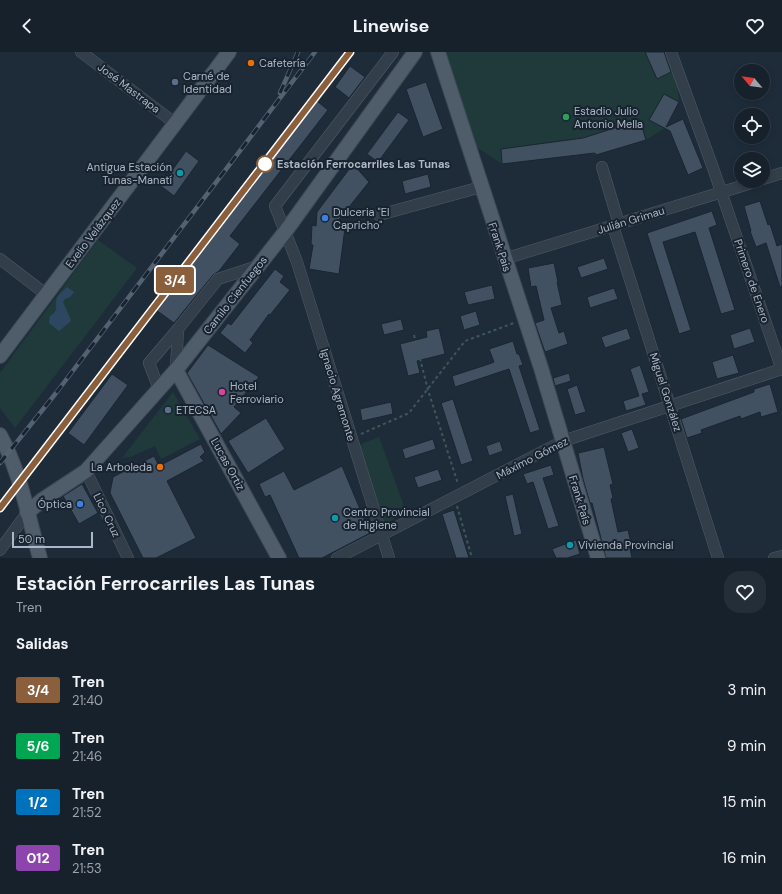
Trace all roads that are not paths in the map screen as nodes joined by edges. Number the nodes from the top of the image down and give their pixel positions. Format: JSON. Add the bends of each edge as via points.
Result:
{"nodes":[{"id":1,"x":81,"y":52,"type":"edge"},
{"id":2,"x":229,"y":52,"type":"edge"},
{"id":3,"x":393,"y":52,"type":"edge"},
{"id":4,"x":415,"y":52,"type":"edge"},
{"id":5,"x":423,"y":52,"type":"edge"},
{"id":6,"x":671,"y":52,"type":"edge"},
{"id":7,"x":440,"y":58,"type":"edge"},
{"id":8,"x":176,"y":124,"type":"junction"},
{"id":9,"x":602,"y":167,"type":"dead end"},
{"id":10,"x":782,"y":173,"type":"edge"},
{"id":11,"x":770,"y":177,"type":"edge"},
{"id":12,"x":481,"y":187,"type":"junction"},
{"id":13,"x":736,"y":188,"type":"edge"},
{"id":14,"x":721,"y":193,"type":"junction"},
{"id":15,"x":379,"y":215,"type":"dead end"},
{"id":16,"x":616,"y":225,"type":"junction"},
{"id":17,"x":285,"y":232,"type":"junction"},
{"id":18,"x":504,"y":258,"type":"junction"},
{"id":19,"x":0,"y":259,"type":"edge"},
{"id":20,"x":258,"y":266,"type":"junction"},
{"id":21,"x":47,"y":294,"type":"junction"},
{"id":22,"x":178,"y":329,"type":"junction"},
{"id":23,"x":0,"y":356,"type":"edge"},
{"id":24,"x":782,"y":369,"type":"edge"},
{"id":25,"x":176,"y":370,"type":"junction"},
{"id":26,"x":159,"y":389,"type":"junction"},
{"id":27,"x":670,"y":406,"type":"junction"},
{"id":28,"x":0,"y":435,"type":"edge"},
{"id":29,"x":563,"y":441,"type":"junction"},
{"id":30,"x":86,"y":471,"type":"junction"},
{"id":31,"x":27,"y":513,"type":"junction"},
{"id":32,"x":381,"y":536,"type":"junction"},
{"id":33,"x":0,"y":550,"type":"edge"},
{"id":34,"x":782,"y":556,"type":"edge"},
{"id":35,"x":40,"y":558,"type":"edge"},
{"id":36,"x":128,"y":558,"type":"edge"},
{"id":37,"x":279,"y":558,"type":"edge"},
{"id":38,"x":337,"y":558,"type":"edge"},
{"id":39,"x":388,"y":558,"type":"edge"},
{"id":40,"x":598,"y":558,"type":"edge"},
{"id":41,"x":718,"y":558,"type":"edge"},
{"id":42,"x":774,"y":558,"type":"edge"}],
"edges":[{"from":1,"to":8,"type":"street","name":"José Mastrapa"},
{"from":2,"to":8,"type":"main road","name":"Evelio Velázquez"},
{"from":3,"to":17,"type":"street","name":"Ignacio Agramonte","via":[[275,206]]},
{"from":4,"to":17,"type":"main road","name":"Camilo Cienfuegos"},
{"from":5,"to":7,"type":"main road"},
{"from":6,"to":14,"type":"street","name":"Primero de Enero"},
{"from":7,"to":12,"type":"main road","name":"Frank Pais"},
{"from":8,"to":21,"type":"main road","name":"Evelio Velázquez"},
{"from":9,"to":16,"type":"street","name":"Miguel González"},
{"from":10,"to":11,"type":"street"},
{"from":12,"to":15,"type":"street"},
{"from":12,"to":18,"type":"main road","name":"Frank Pais"},
{"from":13,"to":14,"type":"street","name":"Julián Grimau"},
{"from":14,"to":16,"type":"street","name":"Julián Grimau"},
{"from":14,"to":24,"type":"street","name":"Primero de Enero"},
{"from":16,"to":18,"type":"street","name":"Julián Grimau"},
{"from":16,"to":27,"type":"street","name":"Miguel González"},
{"from":17,"to":20,"type":"main road","name":"Camilo Cienfuegos"},
{"from":17,"to":32,"type":"street","name":"Ignacio Agramonte","via":[[297,262]]},
{"from":18,"to":29,"type":"main road","name":"Frank Pais"},
{"from":19,"to":21,"type":"street"},
{"from":20,"to":22,"type":"street","via":[[218,279]]},
{"from":20,"to":25,"type":"main road","name":"Camilo Cienfuegos"},
{"from":21,"to":23,"type":"main road","name":"Evelio Velázquez"},
{"from":22,"to":25,"type":"street"},
{"from":22,"to":26,"type":"street","via":[[149,362]]},
{"from":24,"to":27,"type":"street","name":"Máximo Gómez"},
{"from":25,"to":26,"type":"main road","name":"Camilo Cienfuegos"},
{"from":25,"to":37,"type":"main road","name":"Lucas Ortiz"},
{"from":26,"to":30,"type":"main road","name":"Camilo Cienfuegos"},
{"from":27,"to":29,"type":"street","name":"Máximo Gómez"},
{"from":27,"to":41,"type":"street","name":"Miguel González"},
{"from":28,"to":31,"type":"main road","via":[[24,494]]},
{"from":29,"to":32,"type":"street","name":"Máximo Gómez"},
{"from":29,"to":40,"type":"main road","name":"Frank País"},
{"from":30,"to":31,"type":"main road","name":"Camilo Cienfuegos"},
{"from":30,"to":36,"type":"street","name":"Lico Cruz"},
{"from":31,"to":33,"type":"street"},
{"from":31,"to":35,"type":"main road"},
{"from":32,"to":38,"type":"street","name":"Máximo Gómez"},
{"from":32,"to":39,"type":"street","name":"Ignacio Agramonte"},
{"from":34,"to":42,"type":"street"}]}
